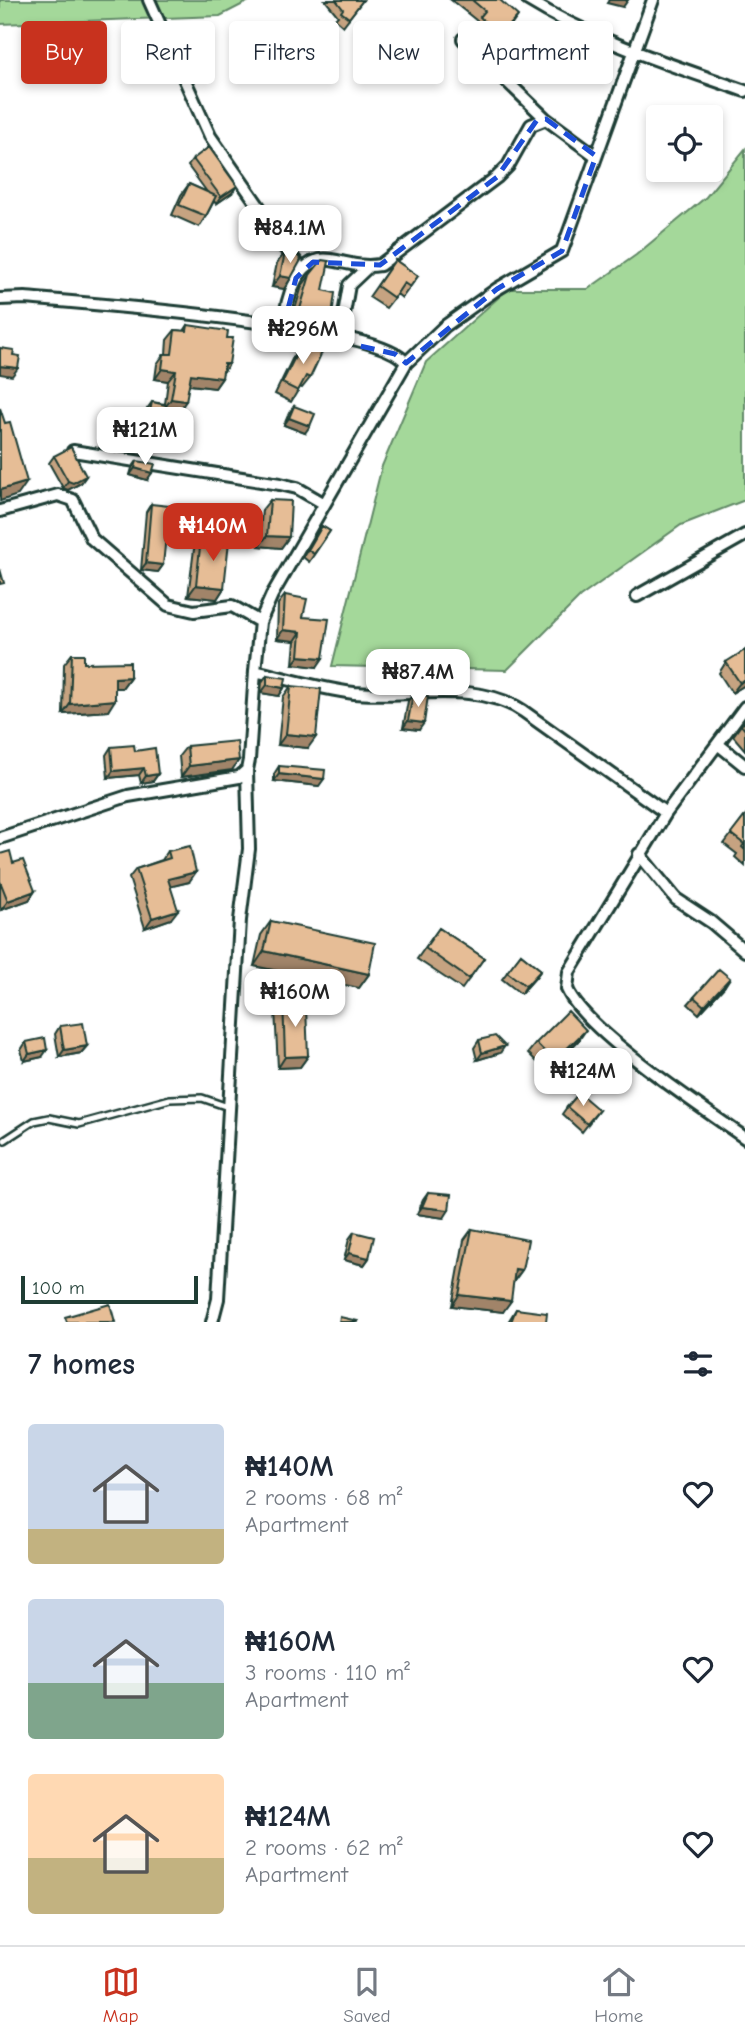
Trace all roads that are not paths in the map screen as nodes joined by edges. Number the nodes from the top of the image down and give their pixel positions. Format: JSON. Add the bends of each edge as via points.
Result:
{"nodes":[{"id":1,"x":149,"y":0,"type":"edge"},
{"id":2,"x":528,"y":0,"type":"edge"},
{"id":3,"x":653,"y":0,"type":"edge"},
{"id":4,"x":636,"y":51,"type":"junction"},
{"id":5,"x":510,"y":84,"type":"edge"},
{"id":6,"x":745,"y":91,"type":"edge"},
{"id":7,"x":546,"y":119,"type":"junction"},
{"id":8,"x":596,"y":156,"type":"junction"},
{"id":9,"x":368,"y":267,"type":"junction"},
{"id":10,"x":303,"y":270,"type":"junction"},
{"id":11,"x":0,"y":299,"type":"edge"},
{"id":12,"x":283,"y":328,"type":"junction"},
{"id":13,"x":340,"y":337,"type":"junction"},
{"id":14,"x":406,"y":363,"type":"junction"},
{"id":15,"x":73,"y":451,"type":"edge"},
{"id":16,"x":323,"y":503,"type":"junction"},
{"id":17,"x":0,"y":511,"type":"edge"},
{"id":18,"x":745,"y":535,"type":"edge"},
{"id":19,"x":637,"y":596,"type":"dead end"},
{"id":20,"x":260,"y":622,"type":"junction"},
{"id":21,"x":255,"y":671,"type":"junction"},
{"id":22,"x":745,"y":707,"type":"edge"},
{"id":23,"x":719,"y":745,"type":"junction"},
{"id":24,"x":745,"y":766,"type":"edge"},
{"id":25,"x":247,"y":770,"type":"junction"},
{"id":26,"x":666,"y":813,"type":"junction"},
{"id":27,"x":0,"y":838,"type":"edge"},
{"id":28,"x":639,"y":854,"type":"junction"},
{"id":29,"x":745,"y":951,"type":"edge"},
{"id":30,"x":228,"y":1107,"type":"junction"},
{"id":31,"x":745,"y":1138,"type":"edge"},
{"id":32,"x":5,"y":1140,"type":"dead end"},
{"id":33,"x":212,"y":1322,"type":"edge"}],
"edges":[{"from":1,"to":10,"type":"street","via":[[210,136],[275,236]]},
{"from":2,"to":4,"type":"street"},
{"from":3,"to":4,"type":"street"},
{"from":4,"to":6,"type":"street"},
{"from":4,"to":8,"type":"street"},
{"from":5,"to":7,"type":"street"},
{"from":7,"to":8,"type":"street"},
{"from":7,"to":9,"type":"street","via":[[531,125],[497,177],[391,257]]},
{"from":8,"to":14,"type":"street","via":[[562,251],[445,326]]},
{"from":9,"to":10,"type":"street","via":[[329,259]]},
{"from":9,"to":13,"type":"street","via":[[349,285]]},
{"from":10,"to":12,"type":"street","via":[[285,305]]},
{"from":11,"to":12,"type":"street","via":[[213,316]]},
{"from":12,"to":13,"type":"street"},
{"from":13,"to":14,"type":"street","via":[[395,354]]},
{"from":14,"to":16,"type":"street"},
{"from":15,"to":16,"type":"street","via":[[280,484]]},
{"from":16,"to":20,"type":"street"},
{"from":17,"to":20,"type":"street","via":[[58,495],[73,500],[92,539],[168,605],[194,611],[232,606]]},
{"from":18,"to":19,"type":"street"},
{"from":20,"to":21,"type":"street"},
{"from":21,"to":25,"type":"street"},
{"from":21,"to":26,"type":"street","via":[[356,693],[468,694],[500,699]]},
{"from":22,"to":23,"type":"street"},
{"from":23,"to":24,"type":"street"},
{"from":23,"to":26,"type":"street"},
{"from":25,"to":27,"type":"street","via":[[240,777],[128,796]]},
{"from":25,"to":30,"type":"street","via":[[249,849]]},
{"from":26,"to":28,"type":"street"},
{"from":28,"to":29,"type":"street","via":[[676,898]]},
{"from":28,"to":31,"type":"street","via":[[569,972],[567,989],[578,1006],[641,1063]]},
{"from":30,"to":32,"type":"lane","via":[[202,1098],[170,1099],[79,1124],[49,1118],[34,1121]]},
{"from":30,"to":33,"type":"street","via":[[218,1299]]}]}
